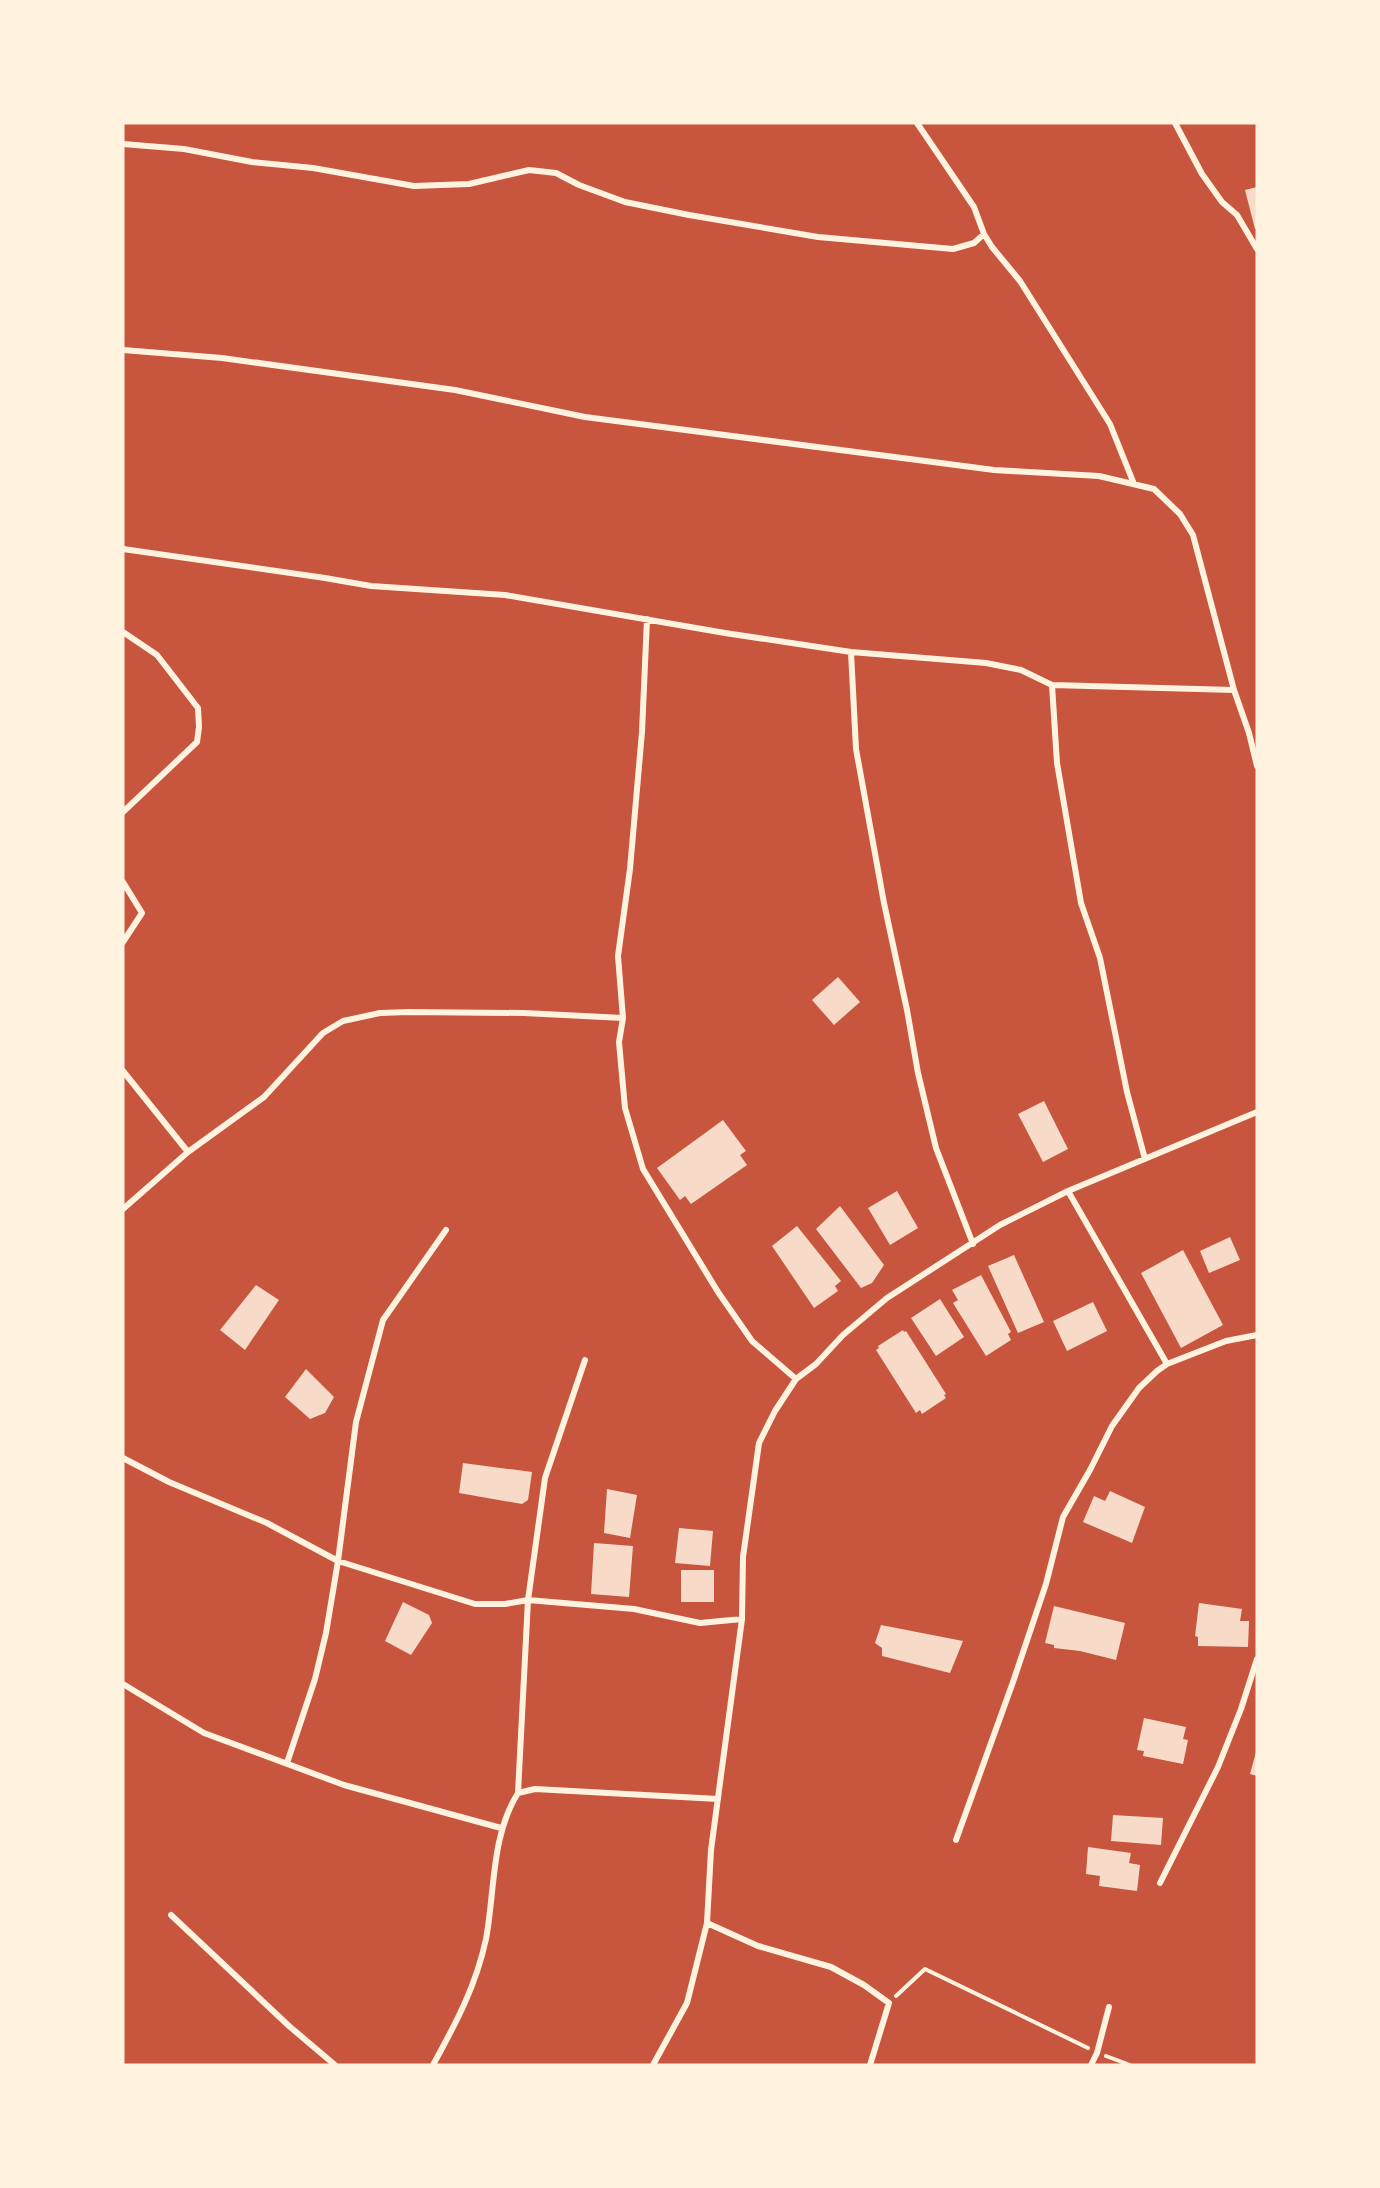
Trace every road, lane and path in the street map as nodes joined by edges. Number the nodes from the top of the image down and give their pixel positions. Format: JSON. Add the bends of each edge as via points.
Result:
{"nodes":[{"id":1,"x":917,"y":123,"type":"edge"},
{"id":2,"x":1174,"y":123,"type":"edge"},
{"id":3,"x":123,"y":144,"type":"edge"},
{"id":4,"x":984,"y":234,"type":"junction"},
{"id":5,"x":1257,"y":249,"type":"edge"},
{"id":6,"x":123,"y":350,"type":"edge"},
{"id":7,"x":1134,"y":484,"type":"junction"},
{"id":8,"x":123,"y":549,"type":"edge"},
{"id":9,"x":647,"y":619,"type":"junction"},
{"id":10,"x":123,"y":632,"type":"edge"},
{"id":11,"x":851,"y":652,"type":"junction"},
{"id":12,"x":1052,"y":685,"type":"junction"},
{"id":13,"x":1234,"y":690,"type":"junction"},
{"id":14,"x":1257,"y":766,"type":"edge"},
{"id":15,"x":123,"y":812,"type":"edge"},
{"id":16,"x":123,"y":882,"type":"edge"},
{"id":17,"x":123,"y":942,"type":"edge"},
{"id":18,"x":623,"y":1018,"type":"junction"},
{"id":19,"x":123,"y":1071,"type":"edge"},
{"id":20,"x":1257,"y":1112,"type":"edge"},
{"id":21,"x":188,"y":1152,"type":"junction"},
{"id":22,"x":1145,"y":1159,"type":"junction"},
{"id":23,"x":1068,"y":1191,"type":"junction"},
{"id":24,"x":123,"y":1209,"type":"edge"},
{"id":25,"x":446,"y":1230,"type":"dead end"},
{"id":26,"x":973,"y":1244,"type":"junction"},
{"id":27,"x":1257,"y":1335,"type":"edge"},
{"id":28,"x":585,"y":1360,"type":"dead end"},
{"id":29,"x":1167,"y":1364,"type":"junction"},
{"id":30,"x":796,"y":1379,"type":"junction"},
{"id":31,"x":123,"y":1458,"type":"edge"},
{"id":32,"x":338,"y":1561,"type":"junction"},
{"id":33,"x":528,"y":1600,"type":"junction"},
{"id":34,"x":742,"y":1619,"type":"junction"},
{"id":35,"x":1257,"y":1659,"type":"edge"},
{"id":36,"x":123,"y":1684,"type":"edge"},
{"id":37,"x":287,"y":1763,"type":"junction"},
{"id":38,"x":518,"y":1793,"type":"junction"},
{"id":39,"x":718,"y":1798,"type":"junction"},
{"id":40,"x":501,"y":1828,"type":"junction"},
{"id":41,"x":956,"y":1840,"type":"dead end"},
{"id":42,"x":1160,"y":1883,"type":"dead end"},
{"id":43,"x":171,"y":1915,"type":"dead end"},
{"id":44,"x":707,"y":1923,"type":"junction"},
{"id":45,"x":889,"y":2003,"type":"junction"},
{"id":46,"x":1109,"y":2007,"type":"dead end"},
{"id":47,"x":1097,"y":2053,"type":"junction"},
{"id":48,"x":335,"y":2065,"type":"edge"},
{"id":49,"x":433,"y":2065,"type":"edge"},
{"id":50,"x":653,"y":2065,"type":"edge"},
{"id":51,"x":870,"y":2065,"type":"edge"},
{"id":52,"x":1090,"y":2065,"type":"edge"},
{"id":53,"x":1131,"y":2065,"type":"edge"}],
"edges":[{"from":1,"to":4,"type":"street","via":[[974,207]]},
{"from":2,"to":5,"type":"street","via":[[1202,174],[1237,215]]},
{"from":3,"to":4,"type":"street","via":[[184,149],[414,186],[469,184],[529,170],[556,173],[625,202],[818,237],[953,249],[974,243]]},
{"from":4,"to":7,"type":"street","via":[[1020,281],[1110,424]]},
{"from":6,"to":7,"type":"street","via":[[222,358],[455,390],[585,417],[994,470],[1099,476]]},
{"from":7,"to":13,"type":"street","via":[[1154,489],[1164,497],[1193,535]]},
{"from":8,"to":9,"type":"street","via":[[371,586],[505,595]]},
{"from":9,"to":11,"type":"street"},
{"from":9,"to":18,"type":"street","via":[[641,744],[618,956]]},
{"from":10,"to":15,"type":"street","via":[[157,655],[198,708],[199,727],[197,742]]},
{"from":11,"to":12,"type":"street","via":[[986,663],[1021,670]]},
{"from":11,"to":26,"type":"street","via":[[856,749],[918,1072],[936,1148]]},
{"from":12,"to":13,"type":"street"},
{"from":12,"to":22,"type":"street","via":[[1057,763],[1082,903],[1100,957],[1127,1092]]},
{"from":13,"to":14,"type":"street"},
{"from":16,"to":17,"type":"street","via":[[142,913]]},
{"from":18,"to":21,"type":"street","via":[[408,1012],[343,1021],[323,1034],[264,1097]]},
{"from":18,"to":30,"type":"street","via":[[619,1042],[625,1108],[642,1169],[753,1341]]},
{"from":19,"to":21,"type":"street"},
{"from":20,"to":22,"type":"street"},
{"from":21,"to":24,"type":"street"},
{"from":22,"to":23,"type":"street"},
{"from":23,"to":26,"type":"street","via":[[1000,1225]]},
{"from":23,"to":29,"type":"street"},
{"from":25,"to":32,"type":"street","via":[[383,1320],[356,1422]]},
{"from":26,"to":30,"type":"street","via":[[887,1298]]},
{"from":27,"to":29,"type":"street","via":[[1226,1341]]},
{"from":28,"to":33,"type":"street","via":[[545,1478]]},
{"from":29,"to":41,"type":"street","via":[[1139,1388],[1112,1426],[1063,1517],[1046,1584]]},
{"from":30,"to":34,"type":"street","via":[[759,1443],[743,1557]]},
{"from":31,"to":32,"type":"street","via":[[267,1523]]},
{"from":32,"to":33,"type":"street","via":[[475,1604]]},
{"from":32,"to":37,"type":"street","via":[[315,1679]]},
{"from":33,"to":34,"type":"street","via":[[634,1609],[700,1623]]},
{"from":33,"to":38,"type":"street"},
{"from":34,"to":39,"type":"street"},
{"from":35,"to":42,"type":"street","via":[[1218,1767]]},
{"from":36,"to":37,"type":"street","via":[[204,1733]]},
{"from":37,"to":40,"type":"street","via":[[344,1785]]},
{"from":38,"to":39,"type":"street","via":[[535,1789]]},
{"from":38,"to":40,"type":"street"},
{"from":39,"to":44,"type":"street"},
{"from":40,"to":49,"type":"street","via":[[486,1938],[476,1979]]},
{"from":43,"to":48,"type":"street"},
{"from":44,"to":45,"type":"street","via":[[758,1946],[831,1967]]},
{"from":44,"to":50,"type":"street","via":[[687,2003]]},
{"from":45,"to":47,"type":"path","via":[[925,1970]]},
{"from":45,"to":51,"type":"street"},
{"from":46,"to":47,"type":"street"},
{"from":47,"to":52,"type":"street"},
{"from":47,"to":53,"type":"path"}]}
